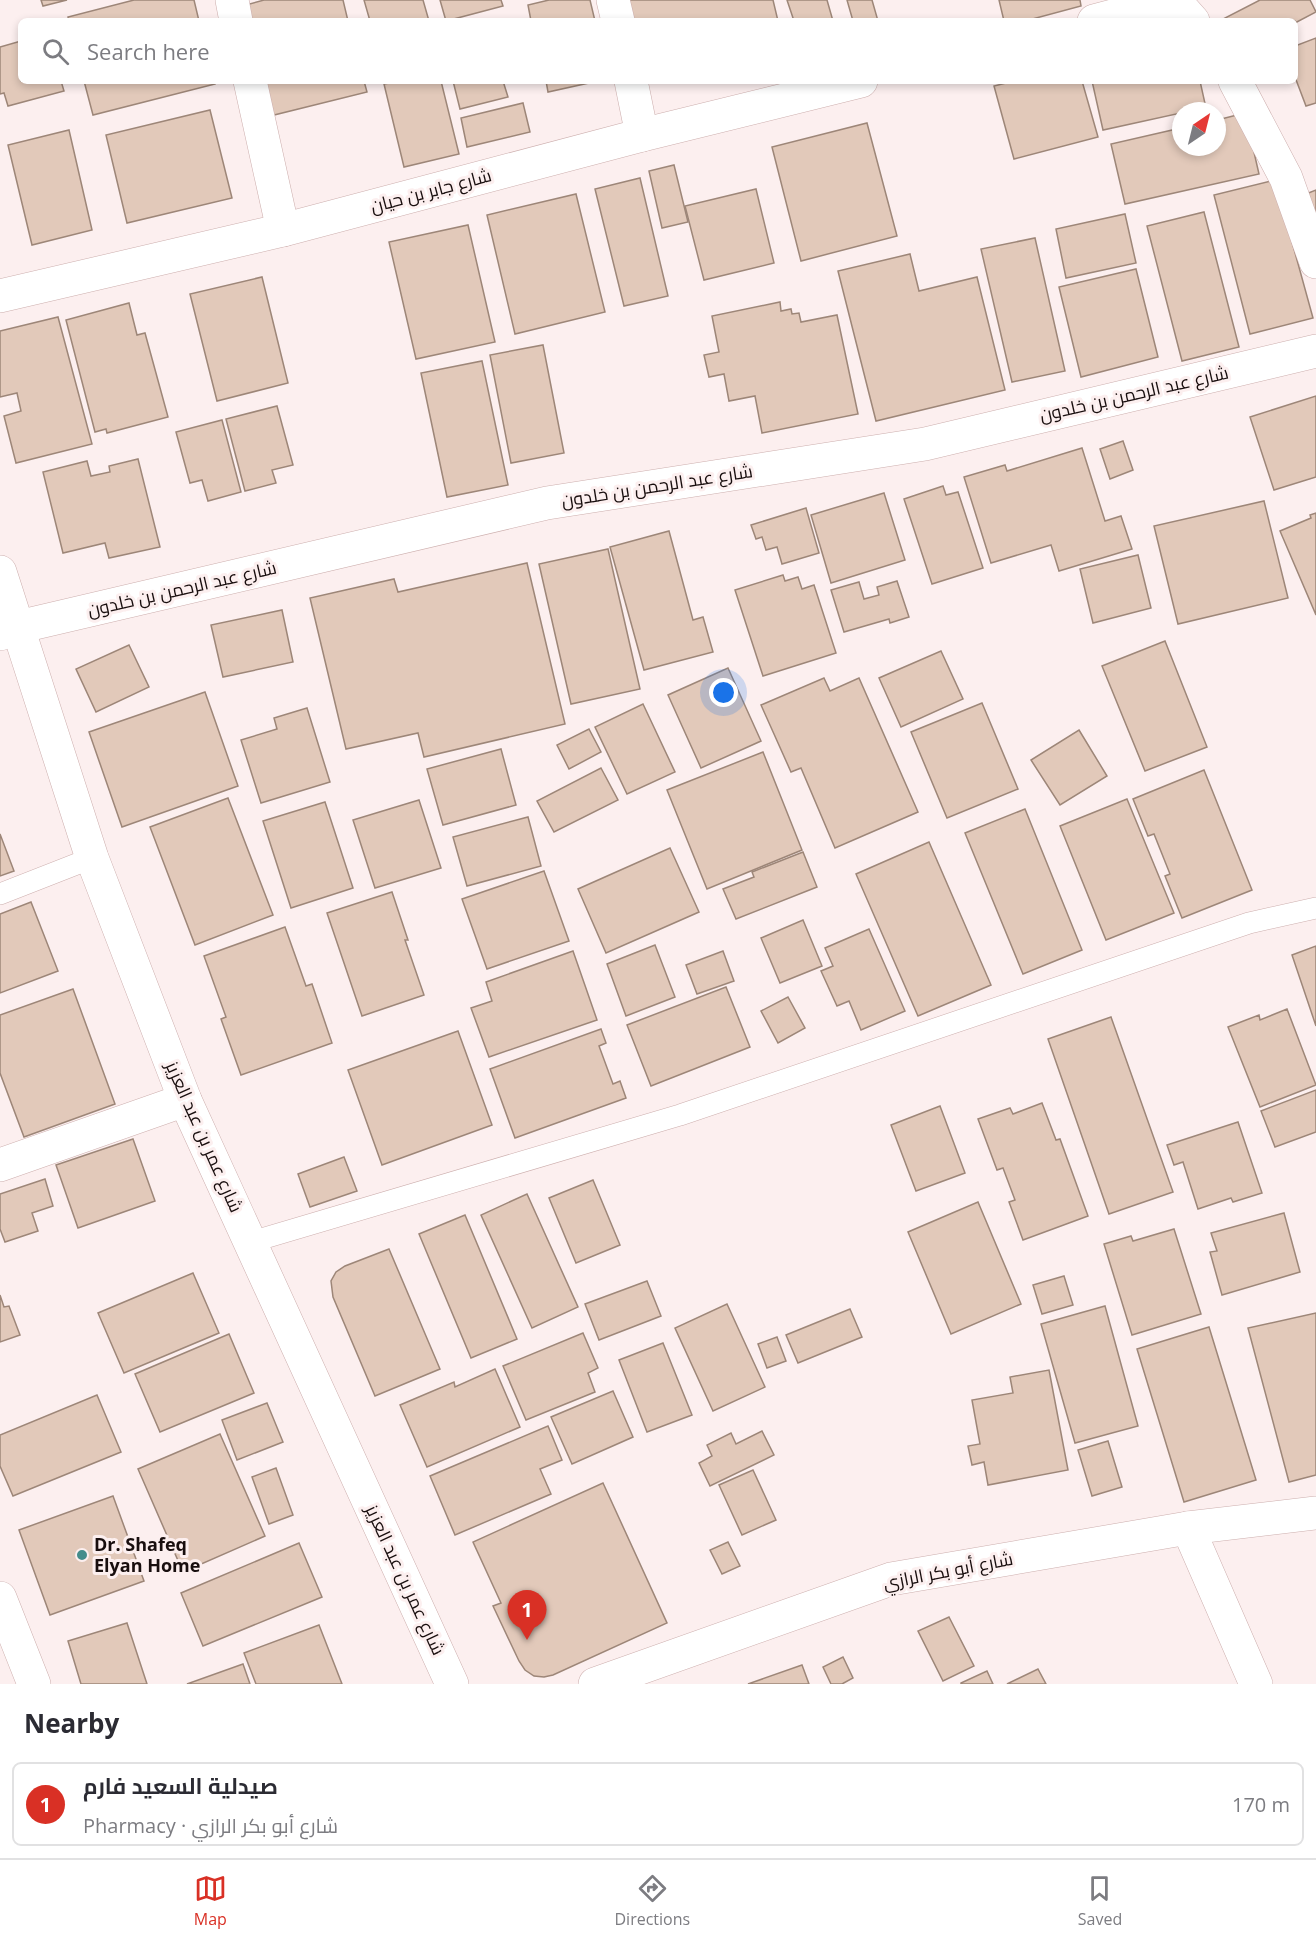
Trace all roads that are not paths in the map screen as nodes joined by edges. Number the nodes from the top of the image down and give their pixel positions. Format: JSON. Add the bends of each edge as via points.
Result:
{"nodes":[{"id":1,"x":232,"y":0,"type":"edge"},
{"id":2,"x":614,"y":0,"type":"edge"},
{"id":3,"x":235,"y":18,"type":"edge"},
{"id":4,"x":617,"y":18,"type":"edge"},
{"id":5,"x":1105,"y":18,"type":"edge"},
{"id":6,"x":1190,"y":18,"type":"edge"},
{"id":7,"x":251,"y":84,"type":"edge"},
{"id":8,"x":632,"y":84,"type":"edge"},
{"id":9,"x":849,"y":84,"type":"edge"},
{"id":10,"x":1237,"y":84,"type":"edge"},
{"id":11,"x":642,"y":135,"type":"junction"},
{"id":12,"x":283,"y":230,"type":"junction"},
{"id":13,"x":1316,"y":262,"type":"edge"},
{"id":14,"x":0,"y":296,"type":"edge"},
{"id":15,"x":1316,"y":351,"type":"edge"},
{"id":16,"x":0,"y":573,"type":"edge"},
{"id":17,"x":9,"y":630,"type":"edge"},
{"id":18,"x":92,"y":858,"type":"junction"},
{"id":19,"x":0,"y":894,"type":"edge"},
{"id":20,"x":1316,"y":908,"type":"edge"},
{"id":21,"x":184,"y":1100,"type":"junction"},
{"id":22,"x":0,"y":1165,"type":"edge"},
{"id":23,"x":251,"y":1242,"type":"junction"},
{"id":24,"x":1316,"y":1513,"type":"edge"},
{"id":25,"x":1188,"y":1528,"type":"junction"},
{"id":26,"x":0,"y":1598,"type":"edge"},
{"id":27,"x":34,"y":1684,"type":"edge"},
{"id":28,"x":452,"y":1684,"type":"edge"},
{"id":29,"x":595,"y":1684,"type":"edge"},
{"id":30,"x":1257,"y":1684,"type":"edge"}],
"edges":[{"from":1,"to":3,"type":"street"},
{"from":2,"to":4,"type":"street"},
{"from":5,"to":6,"type":"street","via":[[1165,2]]},
{"from":7,"to":12,"type":"street"},
{"from":8,"to":11,"type":"street"},
{"from":9,"to":11,"type":"street","name":"شارع جابر بن حيان"},
{"from":10,"to":13,"type":"street","via":[[1286,178]]},
{"from":11,"to":12,"type":"street","name":"شارع جابر بن حيان"},
{"from":12,"to":14,"type":"street","name":"شارع جابر بن حيان"},
{"from":15,"to":17,"type":"street","name":"شارع عبد الرحمن بن خلدون","via":[[925,444],[547,503]]},
{"from":16,"to":17,"type":"street","name":"شارع عمر بن عبد العزيز"},
{"from":17,"to":18,"type":"street","name":"شارع عمر بن عبد العزيز"},
{"from":18,"to":19,"type":"lane"},
{"from":18,"to":21,"type":"street","name":"شارع عمر بن عبد العزيز"},
{"from":20,"to":23,"type":"lane","via":[[1249,923],[680,1115]]},
{"from":21,"to":22,"type":"street"},
{"from":21,"to":23,"type":"street","name":"شارع عمر بن عبد العزيز"},
{"from":23,"to":28,"type":"street","name":"شارع عمر بن عبد العزيز"},
{"from":24,"to":25,"type":"street","name":"شارع أبو بكر الرازي"},
{"from":25,"to":29,"type":"street","name":"شارع أبو بكر الرازي","via":[[891,1579]]},
{"from":25,"to":30,"type":"street"},
{"from":26,"to":27,"type":"street"}]}
